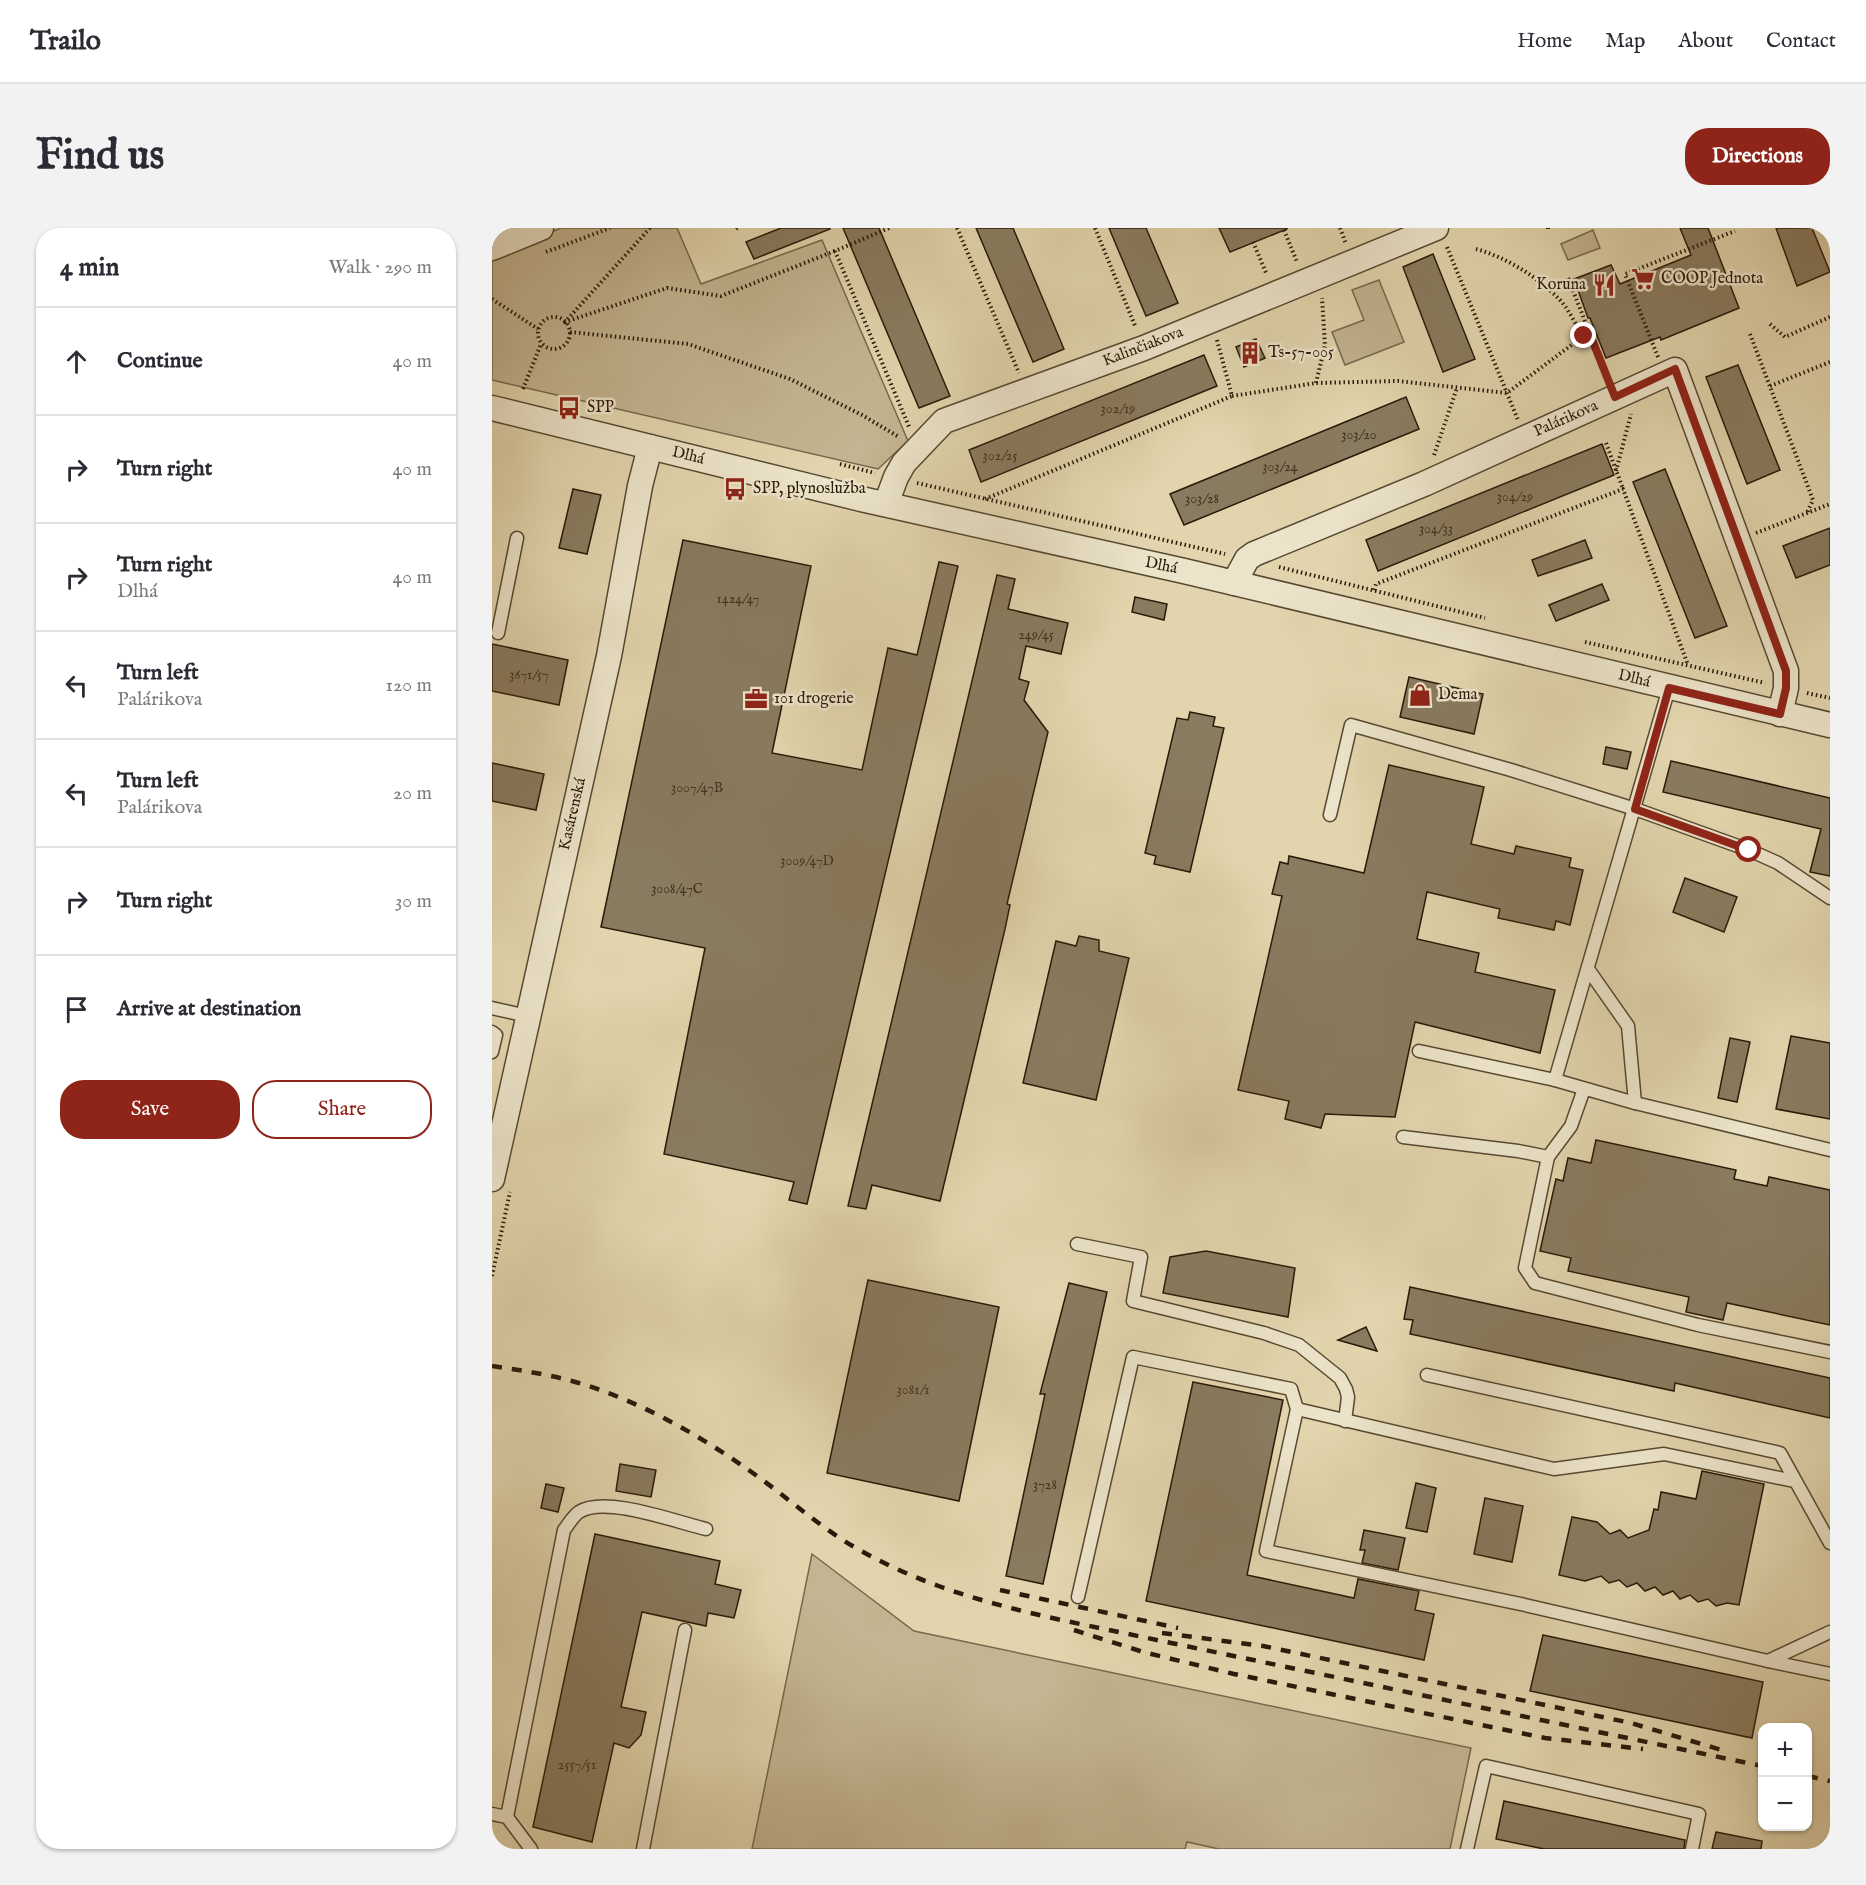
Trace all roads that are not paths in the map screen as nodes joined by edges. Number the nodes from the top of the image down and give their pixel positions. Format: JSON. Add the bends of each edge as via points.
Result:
{"nodes":[{"id":1,"x":541,"y":228,"type":"edge"},
{"id":2,"x":1440,"y":233,"type":"edge"},
{"id":3,"x":492,"y":248,"type":"edge"},
{"id":4,"x":492,"y":408,"type":"edge"},
{"id":5,"x":650,"y":447,"type":"junction"},
{"id":6,"x":886,"y":504,"type":"junction"},
{"id":7,"x":518,"y":538,"type":"dead end"},
{"id":8,"x":1234,"y":583,"type":"junction"},
{"id":9,"x":498,"y":633,"type":"dead end"},
{"id":10,"x":1669,"y":688,"type":"junction"},
{"id":11,"x":1780,"y":714,"type":"junction"},
{"id":12,"x":1830,"y":725,"type":"edge"},
{"id":13,"x":1635,"y":809,"type":"junction"},
{"id":14,"x":1330,"y":815,"type":"dead end"},
{"id":15,"x":1830,"y":898,"type":"edge"},
{"id":16,"x":1588,"y":969,"type":"junction"},
{"id":17,"x":492,"y":1008,"type":"edge"},
{"id":18,"x":527,"y":1016,"type":"junction"},
{"id":19,"x":492,"y":1032,"type":"edge"},
{"id":20,"x":1419,"y":1051,"type":"dead end"},
{"id":21,"x":492,"y":1052,"type":"edge"},
{"id":22,"x":1556,"y":1080,"type":"junction"},
{"id":23,"x":1584,"y":1089,"type":"junction"},
{"id":24,"x":1635,"y":1103,"type":"junction"},
{"id":25,"x":1403,"y":1137,"type":"dead end"},
{"id":26,"x":495,"y":1147,"type":"edge"},
{"id":27,"x":1830,"y":1150,"type":"edge"},
{"id":28,"x":1548,"y":1157,"type":"junction"},
{"id":29,"x":492,"y":1179,"type":"edge"},
{"id":30,"x":1077,"y":1244,"type":"dead end"},
{"id":31,"x":1830,"y":1352,"type":"edge"},
{"id":32,"x":1427,"y":1375,"type":"dead end"},
{"id":33,"x":1297,"y":1409,"type":"junction"},
{"id":34,"x":1345,"y":1421,"type":"junction"},
{"id":35,"x":1794,"y":1481,"type":"junction"},
{"id":36,"x":706,"y":1530,"type":"dead end"},
{"id":37,"x":1830,"y":1543,"type":"edge"},
{"id":38,"x":1078,"y":1597,"type":"dead end"},
{"id":39,"x":685,"y":1630,"type":"dead end"},
{"id":40,"x":1830,"y":1632,"type":"edge"},
{"id":41,"x":1768,"y":1661,"type":"junction"},
{"id":42,"x":1830,"y":1674,"type":"edge"},
{"id":43,"x":492,"y":1814,"type":"edge"},
{"id":44,"x":507,"y":1817,"type":"junction"},
{"id":45,"x":531,"y":1849,"type":"edge"},
{"id":46,"x":643,"y":1849,"type":"edge"},
{"id":47,"x":1467,"y":1849,"type":"edge"},
{"id":48,"x":1692,"y":1849,"type":"edge"}],
"edges":[{"from":1,"to":3,"type":"street"},
{"from":2,"to":6,"type":"street","name":"Kalinčiakova","via":[[1309,275],[1144,348],[944,421],[904,463]]},
{"from":4,"to":5,"type":"street","name":"Dlhá"},
{"from":5,"to":6,"type":"street","name":"Dlhá"},
{"from":5,"to":18,"type":"street","name":"Kasárenská","via":[[609,656]]},
{"from":6,"to":8,"type":"street","name":"Dlhá"},
{"from":7,"to":9,"type":"lane"},
{"from":8,"to":10,"type":"street","name":"Dlhá"},
{"from":8,"to":11,"type":"street","name":"Palárikova","via":[[1254,554],[1424,484],[1675,369],[1786,671]]},
{"from":10,"to":11,"type":"street","name":"Dlhá"},
{"from":10,"to":13,"type":"lane"},
{"from":11,"to":12,"type":"street","name":"Dlhá"},
{"from":13,"to":14,"type":"lane","via":[[1351,725]]},
{"from":13,"to":15,"type":"lane","via":[[1768,858]]},
{"from":13,"to":16,"type":"lane"},
{"from":16,"to":22,"type":"lane"},
{"from":16,"to":24,"type":"lane","via":[[1628,1026]]},
{"from":17,"to":18,"type":"lane"},
{"from":18,"to":26,"type":"street","name":"Kasárenská"},
{"from":19,"to":21,"type":"lane","via":[[496,1035]]},
{"from":20,"to":22,"type":"lane"},
{"from":22,"to":23,"type":"lane"},
{"from":23,"to":24,"type":"lane"},
{"from":23,"to":28,"type":"lane","via":[[1571,1126]]},
{"from":24,"to":27,"type":"lane"},
{"from":25,"to":28,"type":"lane"},
{"from":26,"to":29,"type":"street","name":"Kasárenská"},
{"from":28,"to":31,"type":"lane","via":[[1525,1268],[1535,1283],[1698,1325]]},
{"from":30,"to":34,"type":"lane","via":[[1141,1257],[1134,1301],[1299,1345],[1340,1378],[1348,1397]]},
{"from":32,"to":35,"type":"lane","via":[[1780,1454]]},
{"from":33,"to":34,"type":"lane"},
{"from":33,"to":38,"type":"lane","via":[[1291,1389],[1133,1357]]},
{"from":33,"to":41,"type":"lane","via":[[1266,1551]]},
{"from":34,"to":35,"type":"lane","via":[[1554,1469],[1664,1454]]},
{"from":35,"to":37,"type":"lane"},
{"from":36,"to":44,"type":"lane","via":[[620,1507],[596,1506],[578,1513],[564,1530]]},
{"from":39,"to":46,"type":"lane"},
{"from":40,"to":41,"type":"lane"},
{"from":41,"to":42,"type":"lane"},
{"from":43,"to":44,"type":"lane"},
{"from":44,"to":45,"type":"lane"},
{"from":47,"to":48,"type":"lane","via":[[1486,1766],[1699,1814]]}]}
